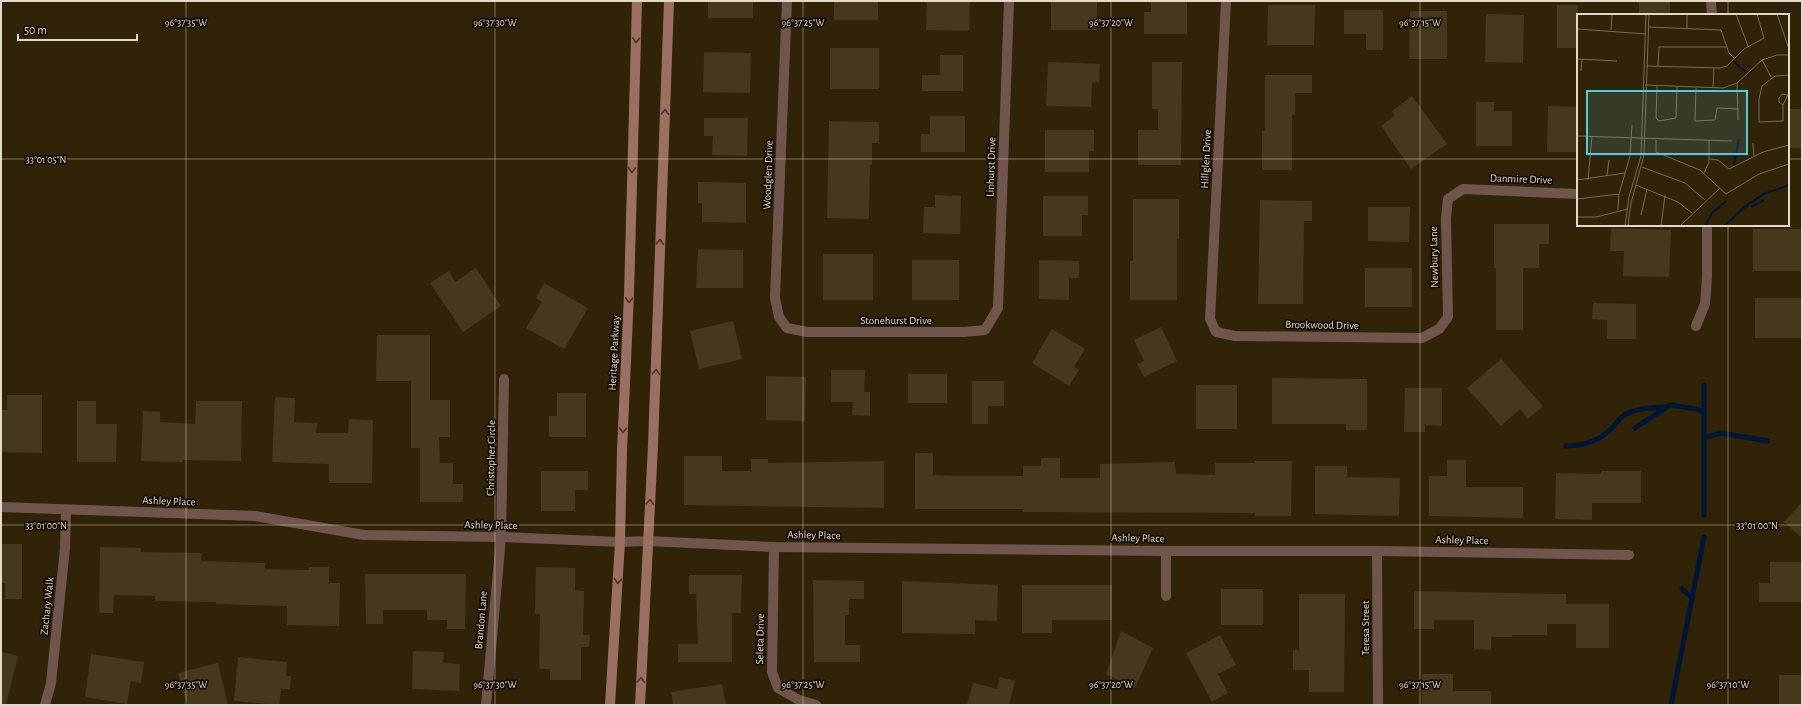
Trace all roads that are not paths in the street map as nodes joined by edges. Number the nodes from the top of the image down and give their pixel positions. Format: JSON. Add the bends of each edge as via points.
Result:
{"nodes":[{"id":1,"x":637,"y":1,"type":"edge"},
{"id":2,"x":669,"y":1,"type":"edge"},
{"id":3,"x":787,"y":1,"type":"edge"},
{"id":4,"x":1009,"y":1,"type":"edge"},
{"id":5,"x":1226,"y":1,"type":"edge"},
{"id":6,"x":1711,"y":1,"type":"edge"},
{"id":7,"x":1712,"y":14,"type":"edge"},
{"id":8,"x":1463,"y":189,"type":"joint"},
{"id":9,"x":1577,"y":194,"type":"edge"},
{"id":10,"x":1707,"y":226,"type":"edge"},
{"id":11,"x":1210,"y":319,"type":"joint"},
{"id":12,"x":1696,"y":326,"type":"dead end"},
{"id":13,"x":985,"y":330,"type":"joint"},
{"id":14,"x":1439,"y":330,"type":"joint"},
{"id":15,"x":807,"y":332,"type":"joint"},
{"id":16,"x":504,"y":379,"type":"dead end"},
{"id":17,"x":1,"y":507,"type":"edge"},
{"id":18,"x":66,"y":510,"type":"junction"},
{"id":19,"x":501,"y":537,"type":"junction"},
{"id":20,"x":648,"y":541,"type":"junction"},
{"id":21,"x":620,"y":542,"type":"junction"},
{"id":22,"x":774,"y":547,"type":"junction"},
{"id":23,"x":1166,"y":551,"type":"junction"},
{"id":24,"x":1377,"y":551,"type":"junction"},
{"id":25,"x":1629,"y":555,"type":"dead end"},
{"id":26,"x":1166,"y":596,"type":"dead end"},
{"id":27,"x":45,"y":705,"type":"edge"},
{"id":28,"x":486,"y":705,"type":"edge"},
{"id":29,"x":610,"y":705,"type":"edge"},
{"id":30,"x":640,"y":705,"type":"edge"},
{"id":31,"x":816,"y":705,"type":"edge"},
{"id":32,"x":1378,"y":705,"type":"edge"}],
"edges":[{"from":1,"to":21,"type":"main road","name":"Heritage Parkway","one_way":true},
{"from":20,"to":2,"type":"main road","one_way":true},
{"from":3,"to":15,"type":"street","name":"Woodglen Drive","via":[[775,298],[779,317],[788,328]]},
{"from":4,"to":13,"type":"street","name":"Linhurst Drive","via":[[998,308]]},
{"from":5,"to":11,"type":"street","name":"Hillglen Drive"},
{"from":6,"to":7,"type":"street"},
{"from":8,"to":9,"type":"street","name":"Danmire Drive"},
{"from":8,"to":14,"type":"street","name":"Newbury Lane","via":[[1448,198],[1448,317]]},
{"from":10,"to":12,"type":"street","via":[[1705,304]]},
{"from":11,"to":14,"type":"street","name":"Brookwood Drive","via":[[1216,332],[1235,336],[1422,338]]},
{"from":13,"to":15,"type":"street","name":"Stonehurst Drive"},
{"from":16,"to":19,"type":"street","name":"Christopher Circle"},
{"from":17,"to":18,"type":"street","name":"Ashley Place"},
{"from":18,"to":19,"type":"street","name":"Ashley Place","via":[[255,516],[364,536]]},
{"from":18,"to":27,"type":"street","name":"Zachary Walk","via":[[65,548],[52,675]]},
{"from":19,"to":21,"type":"street","name":"Ashley Place"},
{"from":19,"to":28,"type":"street","name":"Brandon Lane"},
{"from":20,"to":21,"type":"street","name":"Ashley Place"},
{"from":20,"to":22,"type":"street","name":"Ashley Place"},
{"from":30,"to":20,"type":"main road","one_way":true},
{"from":21,"to":29,"type":"main road","name":"Heritage Parkway","one_way":true},
{"from":22,"to":23,"type":"street","name":"Ashley Place"},
{"from":22,"to":31,"type":"street","name":"Seleta Drive","via":[[772,672],[778,688],[799,700]]},
{"from":23,"to":24,"type":"street","name":"Ashley Place"},
{"from":23,"to":26,"type":"street"},
{"from":24,"to":25,"type":"street","name":"Ashley Place"},
{"from":24,"to":32,"type":"street","name":"Teresa Street"}]}
